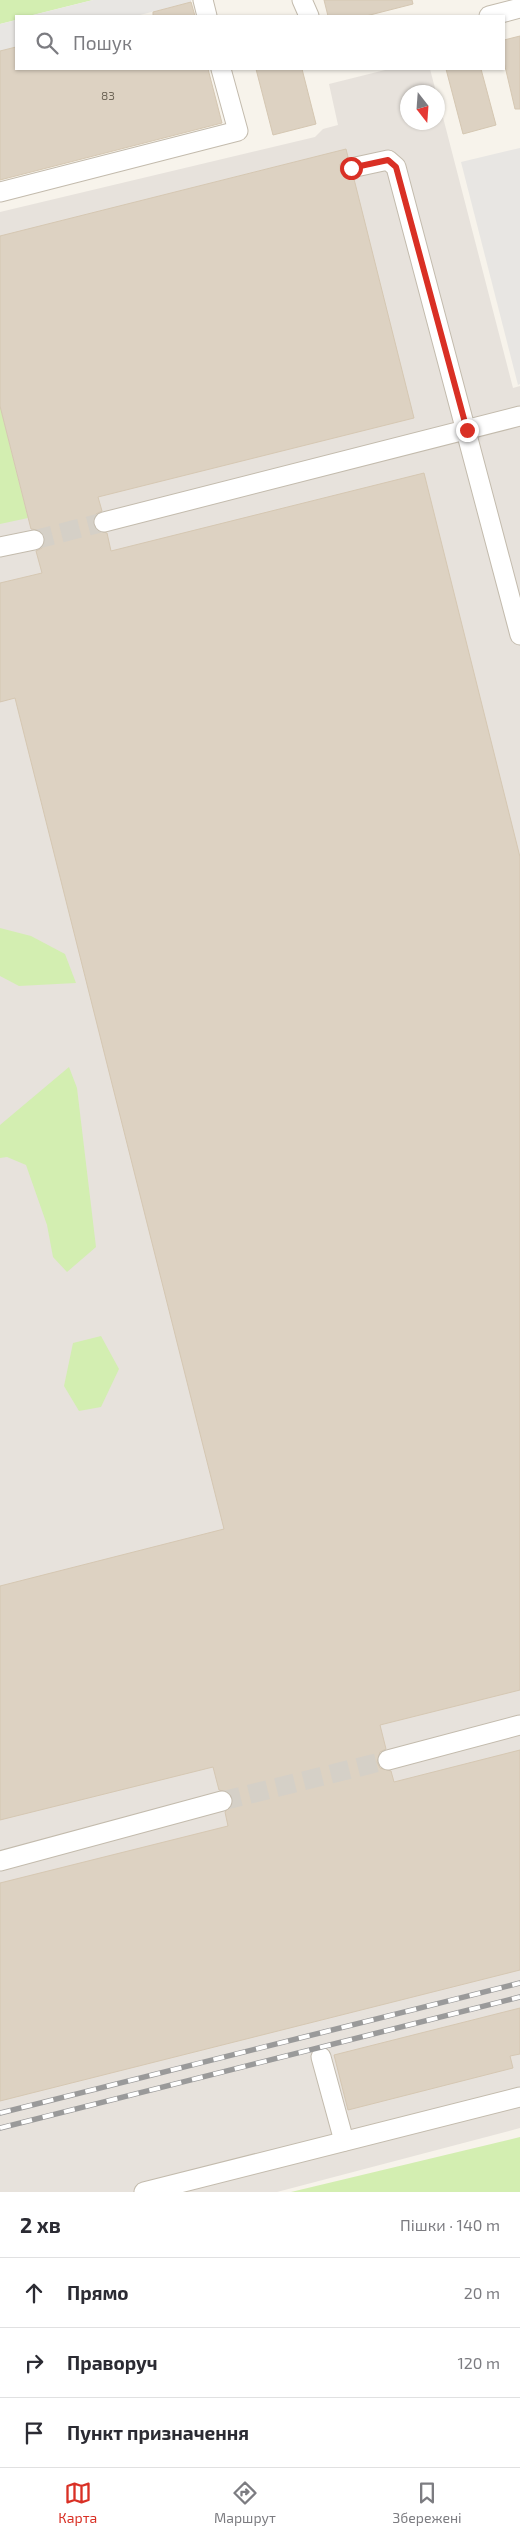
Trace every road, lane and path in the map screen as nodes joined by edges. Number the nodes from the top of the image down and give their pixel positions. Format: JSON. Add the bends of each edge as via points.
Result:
{"nodes":[{"id":1,"x":203,"y":0,"type":"edge"},
{"id":2,"x":302,"y":0,"type":"edge"},
{"id":3,"x":520,"y":8,"type":"edge"},
{"id":4,"x":207,"y":15,"type":"edge"},
{"id":5,"x":309,"y":15,"type":"edge"},
{"id":6,"x":493,"y":15,"type":"edge"},
{"id":7,"x":222,"y":70,"type":"edge"},
{"id":8,"x":351,"y":168,"type":"dead end"},
{"id":9,"x":0,"y":192,"type":"edge"},
{"id":10,"x":520,"y":416,"type":"edge"},
{"id":11,"x":467,"y":430,"type":"junction"},
{"id":12,"x":104,"y":522,"type":"tunnel mouth"},
{"id":13,"x":34,"y":540,"type":"tunnel mouth"},
{"id":14,"x":0,"y":547,"type":"edge"},
{"id":15,"x":520,"y":635,"type":"edge"},
{"id":16,"x":520,"y":1725,"type":"edge"},
{"id":17,"x":388,"y":1760,"type":"tunnel mouth"},
{"id":18,"x":222,"y":1802,"type":"tunnel mouth"},
{"id":19,"x":0,"y":1861,"type":"edge"},
{"id":20,"x":321,"y":2057,"type":"dead end"},
{"id":21,"x":520,"y":2097,"type":"edge"},
{"id":22,"x":344,"y":2141,"type":"junction"},
{"id":23,"x":144,"y":2192,"type":"edge"}],
"edges":[{"from":1,"to":4,"type":"lane"},
{"from":2,"to":5,"type":"lane"},
{"from":3,"to":6,"type":"lane"},
{"from":7,"to":9,"type":"lane","via":[[238,130]]},
{"from":8,"to":11,"type":"lane","via":[[388,160],[396,167]]},
{"from":10,"to":11,"type":"lane"},
{"from":11,"to":12,"type":"lane"},
{"from":11,"to":15,"type":"lane"},
{"from":13,"to":14,"type":"lane"},
{"from":16,"to":17,"type":"lane"},
{"from":18,"to":19,"type":"lane"},
{"from":20,"to":22,"type":"lane"},
{"from":21,"to":22,"type":"lane"},
{"from":22,"to":23,"type":"lane"}]}
